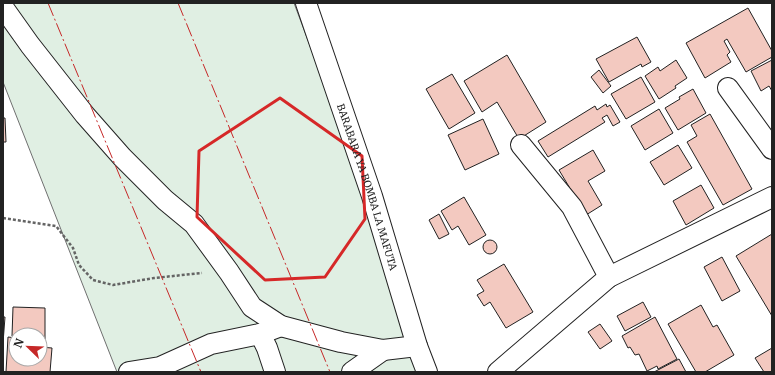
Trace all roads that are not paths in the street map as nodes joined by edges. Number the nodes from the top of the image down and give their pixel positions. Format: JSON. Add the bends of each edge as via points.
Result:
{"nodes":[{"id":1,"x":306,"y":3,"type":"edge"},
{"id":2,"x":3,"y":7,"type":"edge"},
{"id":3,"x":728,"y":88,"type":"dead end"},
{"id":4,"x":521,"y":145,"type":"dead end"},
{"id":5,"x":772,"y":149,"type":"edge"},
{"id":6,"x":772,"y":196,"type":"edge"},
{"id":7,"x":609,"y":277,"type":"junction"},
{"id":8,"x":281,"y":326,"type":"junction"},
{"id":9,"x":260,"y":334,"type":"junction"},
{"id":10,"x":417,"y":346,"type":"junction"},
{"id":11,"x":383,"y":350,"type":"junction"},
{"id":12,"x":129,"y":372,"type":"edge"},
{"id":13,"x":275,"y":372,"type":"edge"},
{"id":14,"x":352,"y":372,"type":"edge"},
{"id":15,"x":427,"y":372,"type":"edge"},
{"id":16,"x":498,"y":372,"type":"edge"}],
"edges":[{"from":1,"to":10,"type":"street","name":"BARABARA YA BOMBA LA MAFUTA","via":[[372,196]]},
{"from":2,"to":8,"type":"street","via":[[30,46],[85,115],[138,173],[194,224],[252,307]]},
{"from":3,"to":5,"type":"street"},
{"from":4,"to":7,"type":"street","via":[[572,207]]},
{"from":6,"to":7,"type":"street"},
{"from":7,"to":16,"type":"street"},
{"from":8,"to":9,"type":"street"},
{"from":8,"to":11,"type":"street"},
{"from":9,"to":12,"type":"street","via":[[211,344],[160,367]]},
{"from":9,"to":13,"type":"street"},
{"from":10,"to":11,"type":"street"},
{"from":10,"to":15,"type":"street","name":"BARABARA YA BOMBA LA MAFUTA"},
{"from":11,"to":14,"type":"street"}]}
